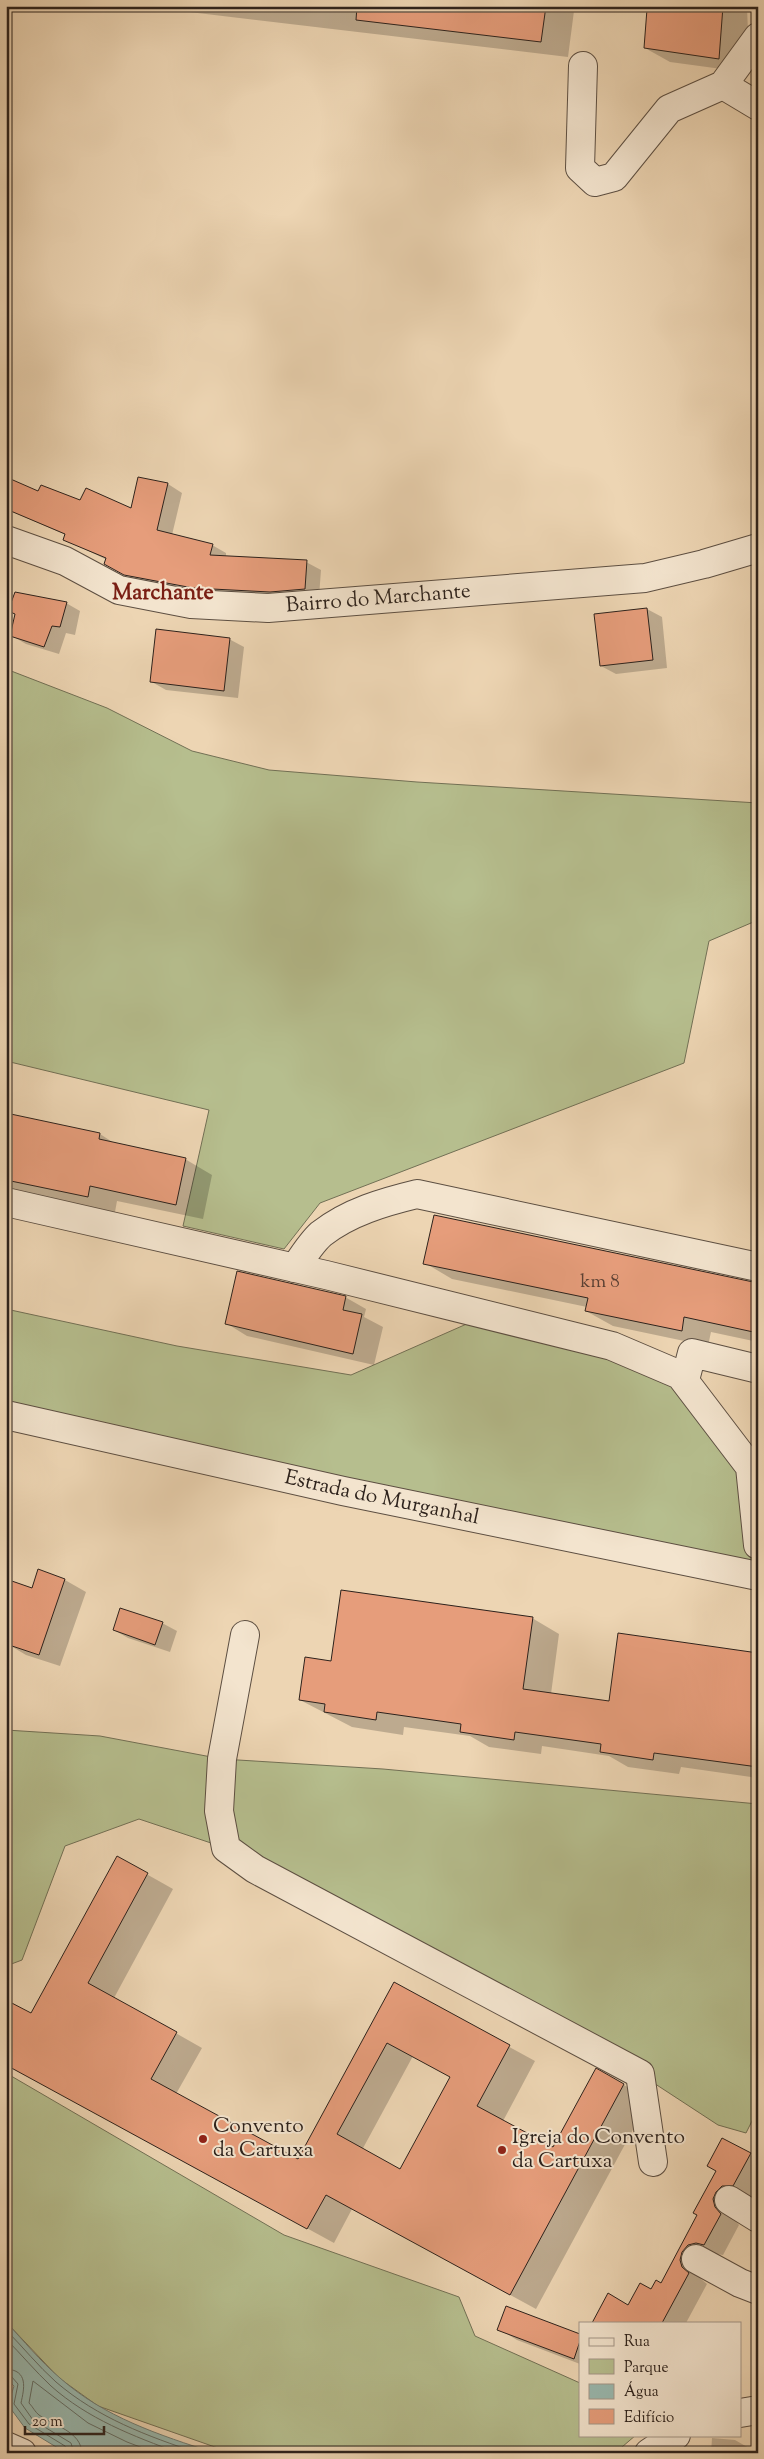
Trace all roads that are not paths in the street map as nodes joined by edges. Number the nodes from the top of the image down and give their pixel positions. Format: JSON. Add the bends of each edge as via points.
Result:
{"nodes":[{"id":1,"x":758,"y":37,"type":"edge"},
{"id":2,"x":583,"y":66,"type":"dead end"},
{"id":3,"x":723,"y":85,"type":"junction"},
{"id":4,"x":758,"y":106,"type":"edge"},
{"id":5,"x":6,"y":540,"type":"edge"},
{"id":6,"x":758,"y":548,"type":"edge"},
{"id":7,"x":6,"y":1202,"type":"edge"},
{"id":8,"x":758,"y":1267,"type":"edge"},
{"id":9,"x":295,"y":1268,"type":"junction"},
{"id":10,"x":758,"y":1369,"type":"edge"},
{"id":11,"x":685,"y":1380,"type":"junction"},
{"id":12,"x":6,"y":1415,"type":"edge"},
{"id":13,"x":754,"y":1465,"type":"edge"},
{"id":14,"x":758,"y":1545,"type":"edge"},
{"id":15,"x":758,"y":1576,"type":"edge"},
{"id":16,"x":245,"y":1635,"type":"dead end"},
{"id":17,"x":653,"y":2162,"type":"dead end"},
{"id":18,"x":729,"y":2200,"type":"dead end"},
{"id":19,"x":758,"y":2218,"type":"edge"},
{"id":20,"x":696,"y":2259,"type":"dead end"},
{"id":21,"x":758,"y":2290,"type":"edge"},
{"id":22,"x":758,"y":2410,"type":"edge"},
{"id":23,"x":742,"y":2413,"type":"edge"},
{"id":24,"x":674,"y":2436,"type":"edge"},
{"id":25,"x":6,"y":2446,"type":"edge"},
{"id":26,"x":22,"y":2453,"type":"edge"},
{"id":27,"x":649,"y":2453,"type":"edge"}],
"edges":[{"from":1,"to":3,"type":"street"},
{"from":2,"to":3,"type":"street","via":[[580,168],[595,182],[614,177],[669,109]]},
{"from":3,"to":4,"type":"street"},
{"from":5,"to":6,"type":"street","name":"Bairro do Marchante","via":[[65,561],[119,590],[191,604],[268,608],[645,578]]},
{"from":7,"to":9,"type":"street"},
{"from":8,"to":9,"type":"street","via":[[417,1194],[380,1203],[342,1222],[321,1235]]},
{"from":9,"to":11,"type":"street","via":[[612,1346]]},
{"from":10,"to":11,"type":"street","via":[[692,1353]]},
{"from":11,"to":13,"type":"street"},
{"from":12,"to":15,"type":"street","name":"Estrada do Murganhal","via":[[342,1491]]},
{"from":13,"to":14,"type":"street"},
{"from":16,"to":17,"type":"street","via":[[222,1759],[219,1811],[226,1848],[256,1869],[640,2074]]},
{"from":18,"to":19,"type":"street"},
{"from":20,"to":21,"type":"street"},
{"from":22,"to":23,"type":"street"},
{"from":24,"to":27,"type":"street"},
{"from":25,"to":26,"type":"street"}]}
